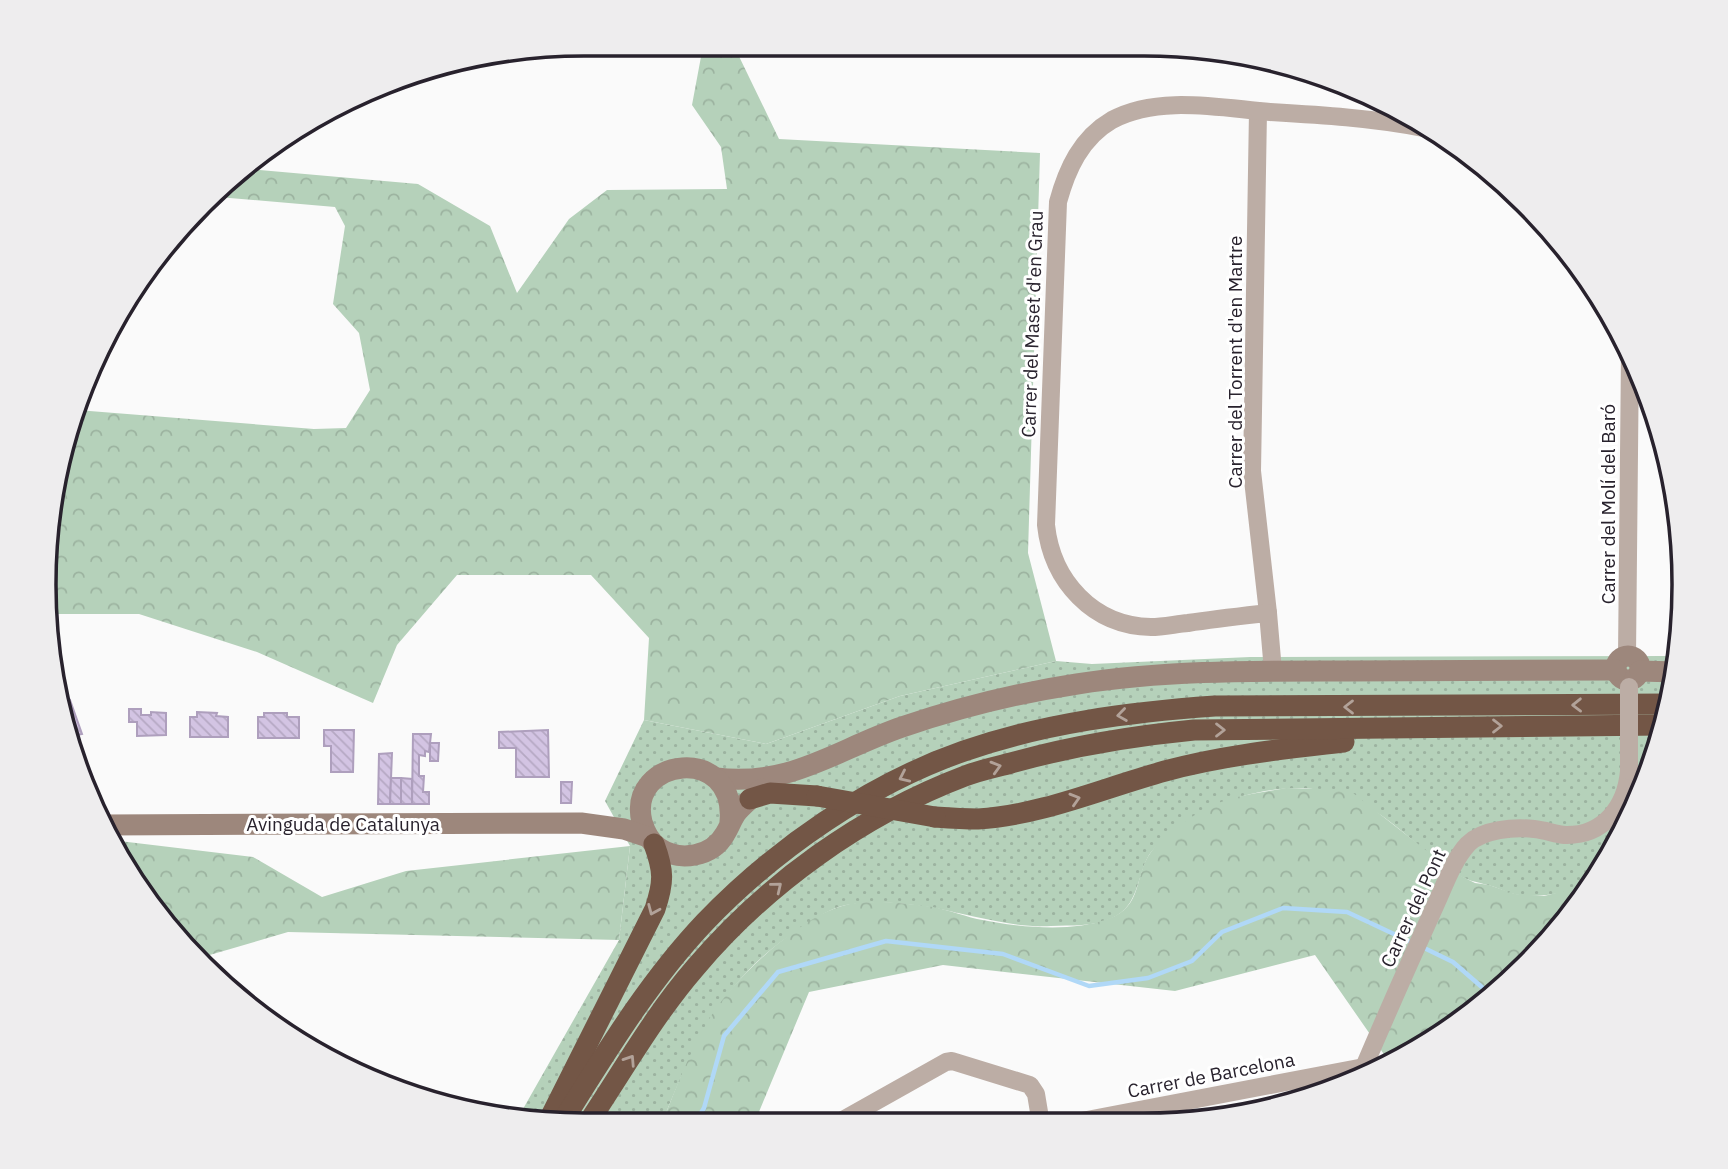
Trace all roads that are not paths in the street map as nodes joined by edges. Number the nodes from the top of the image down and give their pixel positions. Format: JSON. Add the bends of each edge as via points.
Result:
{"nodes":[{"id":1,"x":1258,"y":111,"type":"junction"},
{"id":2,"x":1405,"y":125,"type":"edge"},
{"id":3,"x":1630,"y":378,"type":"edge"},
{"id":4,"x":1268,"y":613,"type":"junction"},
{"id":5,"x":1273,"y":671,"type":"junction"},
{"id":6,"x":1664,"y":672,"type":"edge"},
{"id":7,"x":1628,"y":673,"type":"junction"},
{"id":8,"x":1658,"y":704,"type":"edge"},
{"id":9,"x":1653,"y":725,"type":"edge"},
{"id":10,"x":1429,"y":727,"type":"junction"},
{"id":11,"x":785,"y":775,"type":"junction"},
{"id":12,"x":716,"y":778,"type":"junction"},
{"id":13,"x":645,"y":793,"type":"junction"},
{"id":14,"x":750,"y":800,"type":"junction"},
{"id":15,"x":730,"y":822,"type":"junction"},
{"id":16,"x":581,"y":823,"type":"junction"},
{"id":17,"x":115,"y":825,"type":"edge"},
{"id":18,"x":651,"y":841,"type":"junction"},
{"id":19,"x":1367,"y":1063,"type":"edge"},
{"id":20,"x":1336,"y":1077,"type":"edge"},
{"id":21,"x":553,"y":1112,"type":"edge"},
{"id":22,"x":568,"y":1113,"type":"edge"},
{"id":23,"x":595,"y":1113,"type":"edge"},
{"id":24,"x":855,"y":1113,"type":"edge"},
{"id":25,"x":1039,"y":1113,"type":"edge"},
{"id":26,"x":1129,"y":1113,"type":"edge"}],
"edges":[{"from":1,"to":2,"type":"street","name":"Carrer del Maset d'en Grau"},
{"from":1,"to":4,"type":"street","name":"Carrer del Torrent d'en Martre","via":[[1252,471]]},
{"from":1,"to":4,"type":"street","name":"Carrer del Maset d'en Grau","via":[[1178,106],[1128,113],[1093,135],[1069,168],[1055,226],[1046,525],[1053,560],[1072,590],[1111,618],[1154,627]]},
{"from":3,"to":7,"type":"street","name":"Carrer del Molí del Baró"},
{"from":4,"to":5,"type":"street"},
{"from":5,"to":7,"type":"street"},
{"from":5,"to":11,"type":"street","via":[[1133,677],[1046,690],[901,728]]},
{"from":6,"to":7,"type":"street"},
{"from":7,"to":19,"type":"street","name":"Carrer del Pont","bridge":true,"via":[[1629,771],[1622,803],[1598,827],[1576,834],[1526,828],[1485,834],[1468,845],[1447,880]]},
{"from":8,"to":22,"type":"highway","one_way":true,"via":[[1201,707],[1097,718],[965,751],[865,798],[784,850],[742,887],[704,923],[640,1000]]},
{"from":10,"to":9,"type":"highway","one_way":true},
{"from":14,"to":10,"type":"highway","one_way":true,"bridge":true,"via":[[770,793],[817,796],[935,817],[979,819],[1039,809],[1225,758]]},
{"from":23,"to":10,"type":"highway","one_way":true,"via":[[694,969],[769,892],[820,854],[923,794],[967,775],[1039,755],[1133,736],[1194,730]]},
{"from":11,"to":12,"type":"street","via":[[748,781]]},
{"from":11,"to":14,"type":"street"},
{"from":12,"to":13,"type":"street","via":[[691,767],[677,767],[658,776]]},
{"from":12,"to":15,"type":"street","via":[[729,798]]},
{"from":13,"to":16,"type":"street","name":"Avinguda de Catalunya","via":[[617,815]]},
{"from":13,"to":18,"type":"street","via":[[641,817]]},
{"from":14,"to":15,"type":"street"},
{"from":15,"to":18,"type":"street","via":[[715,846],[689,857],[674,855]]},
{"from":16,"to":17,"type":"street","name":"Avinguda de Catalunya"},
{"from":16,"to":18,"type":"street","name":"Avinguda de Catalunya","via":[[624,829]]},
{"from":18,"to":21,"type":"highway","one_way":true,"via":[[662,863],[663,878],[654,909]]},
{"from":20,"to":26,"type":"street","name":"Carrer de Barcelona"},
{"from":24,"to":25,"type":"street","via":[[952,1061],[1031,1085]]}]}
